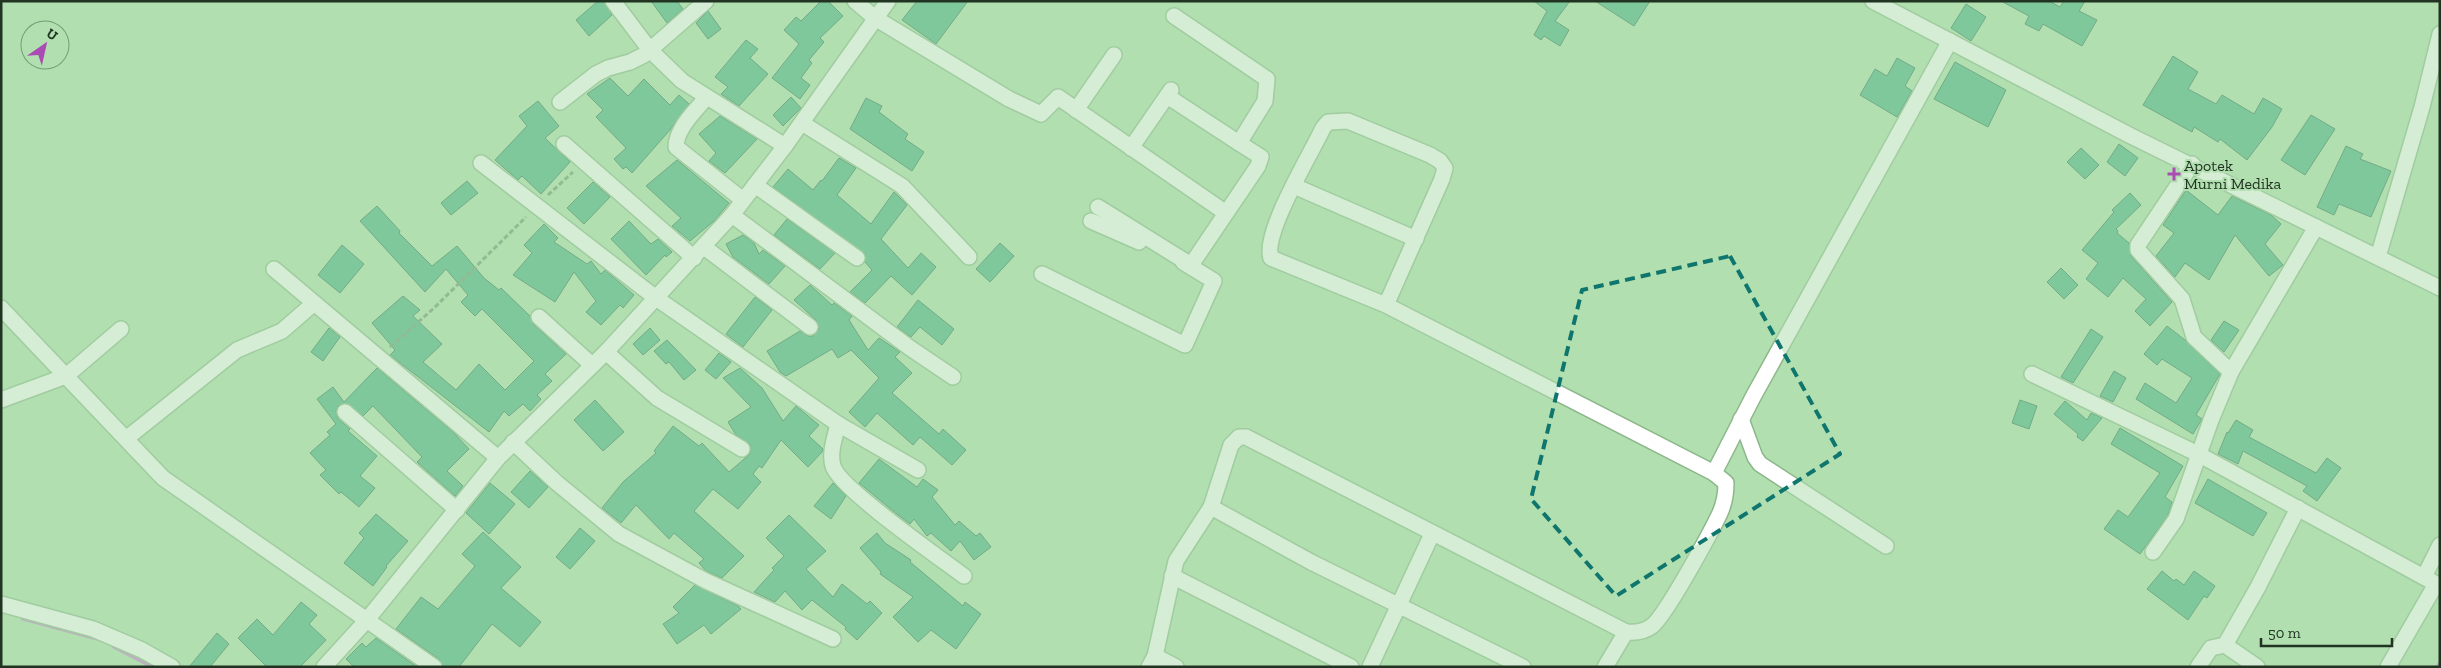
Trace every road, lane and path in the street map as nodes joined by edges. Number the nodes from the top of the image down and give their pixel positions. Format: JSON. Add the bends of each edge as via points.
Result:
{"nodes":[{"id":1,"x":613,"y":1,"type":"edge"},
{"id":2,"x":706,"y":1,"type":"edge"},
{"id":3,"x":855,"y":1,"type":"edge"},
{"id":4,"x":888,"y":1,"type":"edge"},
{"id":5,"x":1873,"y":1,"type":"edge"},
{"id":6,"x":1174,"y":16,"type":"dead end"},
{"id":7,"x":875,"y":18,"type":"junction"},
{"id":8,"x":2440,"y":34,"type":"edge"},
{"id":9,"x":1950,"y":41,"type":"junction"},
{"id":10,"x":650,"y":50,"type":"junction"},
{"id":11,"x":1114,"y":55,"type":"dead end"},
{"id":12,"x":706,"y":98,"type":"junction"},
{"id":13,"x":560,"y":102,"type":"dead end"},
{"id":14,"x":1076,"y":110,"type":"junction"},
{"id":15,"x":802,"y":123,"type":"junction"},
{"id":16,"x":1239,"y":143,"type":"junction"},
{"id":17,"x":564,"y":144,"type":"dead end"},
{"id":18,"x":785,"y":146,"type":"junction"},
{"id":19,"x":1131,"y":148,"type":"junction"},
{"id":20,"x":481,"y":163,"type":"dead end"},
{"id":21,"x":583,"y":163,"type":"junction"},
{"id":22,"x":2192,"y":164,"type":"junction"},
{"id":23,"x":755,"y":185,"type":"junction"},
{"id":24,"x":1294,"y":186,"type":"junction"},
{"id":25,"x":743,"y":200,"type":"junction"},
{"id":26,"x":536,"y":206,"type":"junction"},
{"id":27,"x":1098,"y":207,"type":"dead end"},
{"id":28,"x":1226,"y":213,"type":"junction"},
{"id":29,"x":732,"y":215,"type":"junction"},
{"id":30,"x":1091,"y":221,"type":"dead end"},
{"id":31,"x":2316,"y":227,"type":"junction"},
{"id":32,"x":1416,"y":239,"type":"junction"},
{"id":33,"x":699,"y":253,"type":"junction"},
{"id":34,"x":969,"y":257,"type":"dead end"},
{"id":35,"x":2378,"y":257,"type":"junction"},
{"id":36,"x":857,"y":258,"type":"dead end"},
{"id":37,"x":1191,"y":265,"type":"junction"},
{"id":38,"x":274,"y":269,"type":"dead end"},
{"id":39,"x":1042,"y":274,"type":"dead end"},
{"id":40,"x":2440,"y":288,"type":"edge"},
{"id":41,"x":656,"y":298,"type":"junction"},
{"id":42,"x":313,"y":304,"type":"junction"},
{"id":43,"x":1386,"y":305,"type":"junction"},
{"id":44,"x":1,"y":308,"type":"edge"},
{"id":45,"x":539,"y":317,"type":"dead end"},
{"id":46,"x":810,"y":327,"type":"dead end"},
{"id":47,"x":121,"y":329,"type":"dead end"},
{"id":48,"x":606,"y":352,"type":"junction"},
{"id":49,"x":380,"y":356,"type":"junction"},
{"id":50,"x":592,"y":365,"type":"junction"},
{"id":51,"x":2231,"y":372,"type":"junction"},
{"id":52,"x":2032,"y":374,"type":"dead end"},
{"id":53,"x":66,"y":376,"type":"junction"},
{"id":54,"x":954,"y":378,"type":"dead end"},
{"id":55,"x":1,"y":400,"type":"edge"},
{"id":56,"x":345,"y":412,"type":"dead end"},
{"id":57,"x":1741,"y":419,"type":"junction"},
{"id":58,"x":838,"y":424,"type":"junction"},
{"id":59,"x":127,"y":438,"type":"junction"},
{"id":60,"x":513,"y":442,"type":"junction"},
{"id":61,"x":742,"y":449,"type":"dead end"},
{"id":62,"x":2198,"y":454,"type":"junction"},
{"id":63,"x":498,"y":458,"type":"junction"},
{"id":64,"x":918,"y":470,"type":"dead end"},
{"id":65,"x":1714,"y":473,"type":"junction"},
{"id":66,"x":1211,"y":507,"type":"junction"},
{"id":67,"x":2298,"y":508,"type":"junction"},
{"id":68,"x":457,"y":510,"type":"junction"},
{"id":69,"x":1432,"y":534,"type":"junction"},
{"id":70,"x":2440,"y":545,"type":"edge"},
{"id":71,"x":1886,"y":546,"type":"dead end"},
{"id":72,"x":2153,"y":552,"type":"dead end"},
{"id":73,"x":964,"y":576,"type":"dead end"},
{"id":74,"x":1172,"y":576,"type":"junction"},
{"id":75,"x":2433,"y":582,"type":"edge"},
{"id":76,"x":1,"y":604,"type":"edge"},
{"id":77,"x":1401,"y":606,"type":"junction"},
{"id":78,"x":366,"y":621,"type":"junction"},
{"id":79,"x":1626,"y":632,"type":"junction"},
{"id":80,"x":833,"y":639,"type":"dead end"},
{"id":81,"x":2225,"y":645,"type":"junction"},
{"id":82,"x":1152,"y":661,"type":"edge"},
{"id":83,"x":172,"y":667,"type":"edge"},
{"id":84,"x":324,"y":667,"type":"edge"},
{"id":85,"x":434,"y":667,"type":"edge"},
{"id":86,"x":1176,"y":667,"type":"edge"},
{"id":87,"x":1351,"y":667,"type":"edge"},
{"id":88,"x":1370,"y":667,"type":"edge"},
{"id":89,"x":1524,"y":667,"type":"edge"},
{"id":90,"x":1605,"y":667,"type":"edge"},
{"id":91,"x":2198,"y":667,"type":"edge"},
{"id":92,"x":2257,"y":667,"type":"edge"},
{"id":93,"x":2388,"y":667,"type":"edge"}],
"edges":[{"from":1,"to":10,"type":"street"},
{"from":2,"to":10,"type":"street"},
{"from":3,"to":7,"type":"street"},
{"from":4,"to":7,"type":"street"},
{"from":5,"to":9,"type":"street"},
{"from":6,"to":16,"type":"street","via":[[1267,79],[1265,101]]},
{"from":7,"to":14,"type":"street","via":[[1009,99],[1041,114],[1058,98]]},
{"from":7,"to":15,"type":"street"},
{"from":8,"to":35,"type":"street"},
{"from":9,"to":22,"type":"street"},
{"from":9,"to":57,"type":"street"},
{"from":10,"to":12,"type":"street","via":[[682,81]]},
{"from":10,"to":13,"type":"street","via":[[637,60],[596,74]]},
{"from":11,"to":14,"type":"street"},
{"from":12,"to":18,"type":"street"},
{"from":12,"to":25,"type":"street","via":[[685,124],[676,140],[676,147]]},
{"from":14,"to":19,"type":"street"},
{"from":15,"to":18,"type":"street"},
{"from":15,"to":34,"type":"street","via":[[902,186]]},
{"from":16,"to":19,"type":"street","via":[[1169,93]]},
{"from":16,"to":28,"type":"street","via":[[1261,157]]},
{"from":17,"to":21,"type":"street"},
{"from":18,"to":23,"type":"street"},
{"from":19,"to":28,"type":"street"},
{"from":20,"to":26,"type":"street"},
{"from":21,"to":26,"type":"path"},
{"from":21,"to":33,"type":"street"},
{"from":22,"to":31,"type":"street"},
{"from":22,"to":51,"type":"street","via":[[2138,245],[2138,250],[2182,299],[2194,337]]},
{"from":23,"to":25,"type":"street"},
{"from":23,"to":36,"type":"street"},
{"from":24,"to":32,"type":"street"},
{"from":24,"to":32,"type":"street","via":[[1328,122],[1348,121],[1430,155],[1444,168]]},
{"from":24,"to":43,"type":"street","via":[[1276,223],[1268,249],[1271,258]]},
{"from":25,"to":29,"type":"street"},
{"from":26,"to":41,"type":"street"},
{"from":26,"to":49,"type":"path","via":[[433,309]]},
{"from":27,"to":37,"type":"street"},
{"from":28,"to":37,"type":"street"},
{"from":29,"to":33,"type":"street"},
{"from":29,"to":54,"type":"street"},
{"from":30,"to":37,"type":"street"},
{"from":31,"to":35,"type":"street"},
{"from":31,"to":51,"type":"street"},
{"from":32,"to":43,"type":"street"},
{"from":33,"to":41,"type":"street"},
{"from":33,"to":46,"type":"street"},
{"from":35,"to":40,"type":"street"},
{"from":37,"to":39,"type":"street","via":[[1214,281],[1185,345]]},
{"from":38,"to":42,"type":"street"},
{"from":41,"to":48,"type":"street"},
{"from":41,"to":58,"type":"street"},
{"from":42,"to":49,"type":"street"},
{"from":42,"to":59,"type":"street","via":[[282,331],[237,350]]},
{"from":43,"to":65,"type":"street"},
{"from":44,"to":53,"type":"street"},
{"from":45,"to":50,"type":"street"},
{"from":47,"to":53,"type":"street"},
{"from":48,"to":50,"type":"street"},
{"from":48,"to":61,"type":"street","via":[[657,398]]},
{"from":49,"to":63,"type":"street"},
{"from":50,"to":60,"type":"street"},
{"from":51,"to":62,"type":"street"},
{"from":52,"to":62,"type":"street"},
{"from":53,"to":55,"type":"street"},
{"from":53,"to":59,"type":"street"},
{"from":56,"to":68,"type":"street"},
{"from":57,"to":65,"type":"street"},
{"from":57,"to":71,"type":"street","via":[[1760,464]]},
{"from":58,"to":64,"type":"street"},
{"from":58,"to":73,"type":"street","via":[[831,457],[835,471],[856,494]]},
{"from":59,"to":78,"type":"street","via":[[163,478]]},
{"from":60,"to":63,"type":"street"},
{"from":60,"to":80,"type":"street","via":[[620,534],[706,581]]},
{"from":62,"to":67,"type":"street"},
{"from":62,"to":72,"type":"street","via":[[2176,519]]},
{"from":63,"to":68,"type":"street"},
{"from":65,"to":79,"type":"street","via":[[1726,483],[1720,512],[1661,615],[1640,633]]},
{"from":66,"to":69,"type":"street","via":[[1231,444],[1240,437],[1246,437]]},
{"from":66,"to":74,"type":"street","via":[[1176,561]]},
{"from":66,"to":77,"type":"street"},
{"from":67,"to":75,"type":"street"},
{"from":67,"to":81,"type":"street"},
{"from":68,"to":78,"type":"street"},
{"from":69,"to":77,"type":"street"},
{"from":69,"to":79,"type":"street"},
{"from":70,"to":75,"type":"street"},
{"from":74,"to":82,"type":"street"},
{"from":74,"to":87,"type":"street"},
{"from":75,"to":93,"type":"street"},
{"from":76,"to":83,"type":"street","via":[[93,629]]},
{"from":77,"to":88,"type":"street"},
{"from":77,"to":89,"type":"street"},
{"from":78,"to":84,"type":"street"},
{"from":78,"to":85,"type":"street"},
{"from":79,"to":90,"type":"street"},
{"from":81,"to":91,"type":"street","via":[[2212,648]]},
{"from":81,"to":92,"type":"street"},
{"from":82,"to":86,"type":"street"}]}
